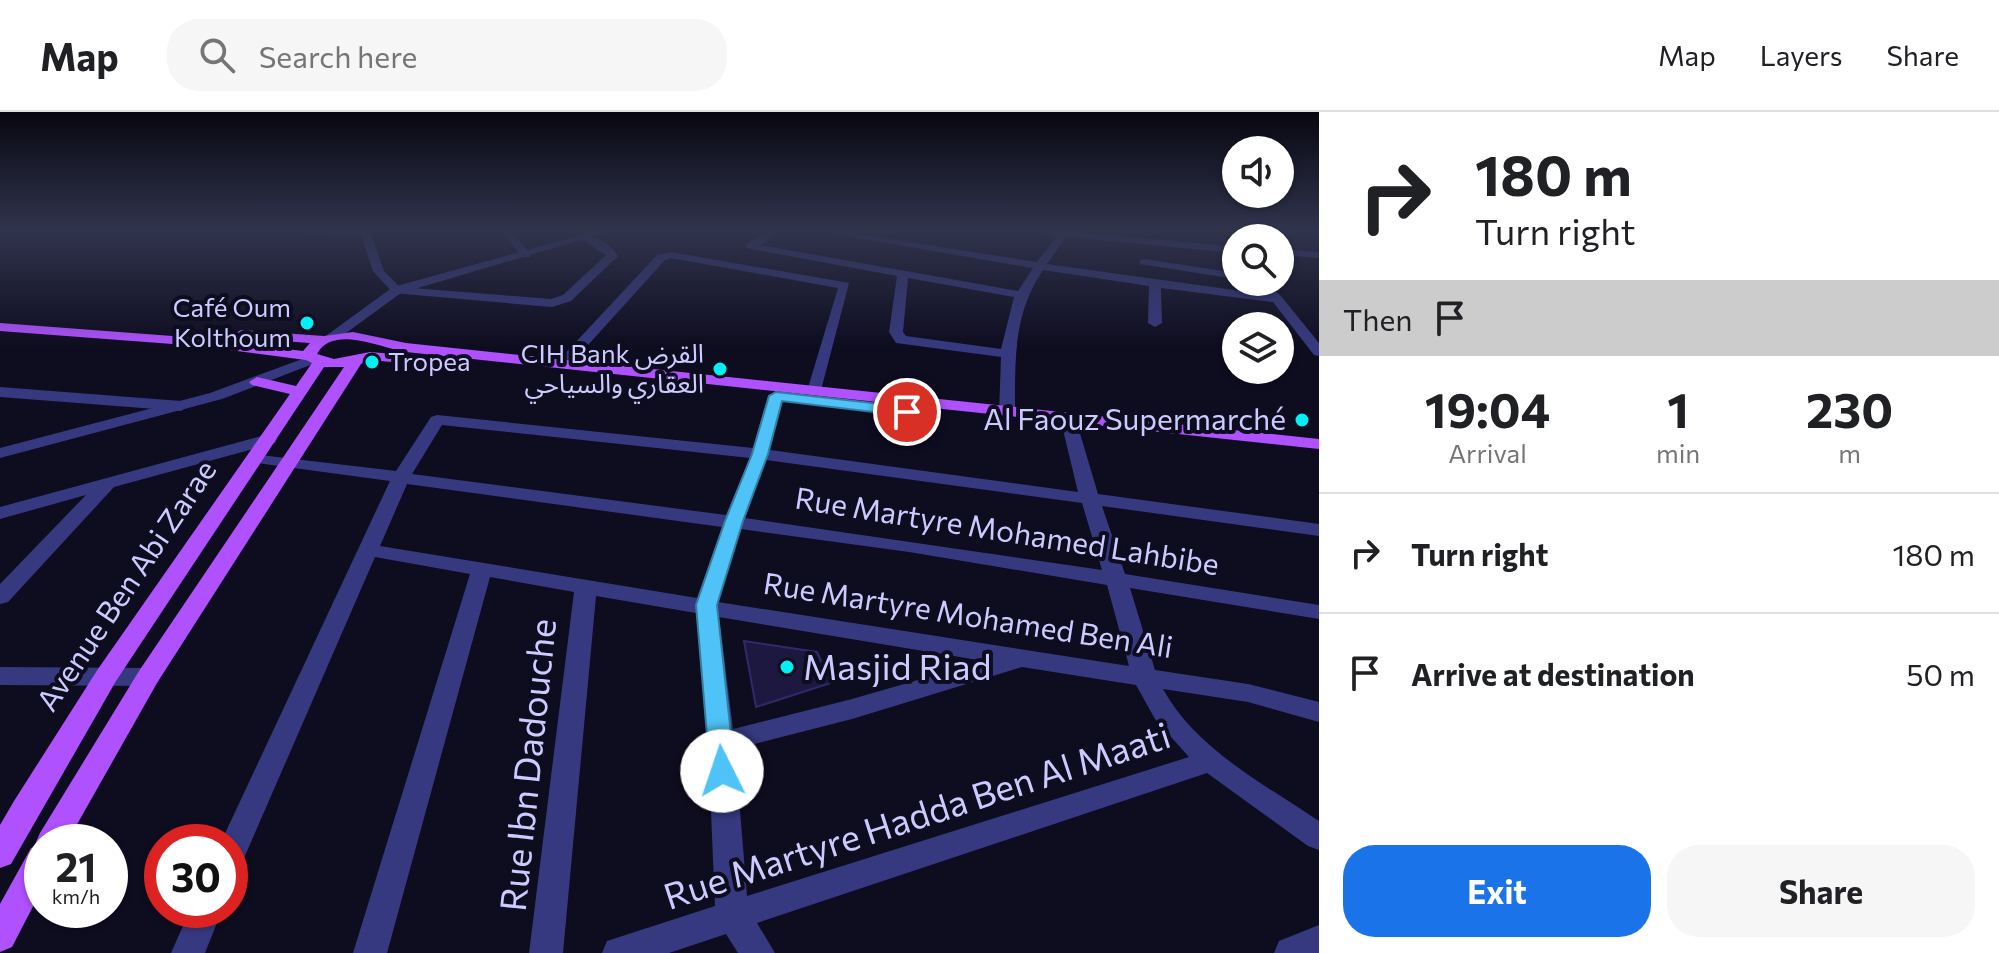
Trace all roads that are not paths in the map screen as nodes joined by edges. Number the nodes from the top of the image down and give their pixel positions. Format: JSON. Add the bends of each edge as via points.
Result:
{"nodes":[{"id":1,"x":376,"y":270,"type":"edge"},
{"id":2,"x":470,"y":270,"type":"edge"},
{"id":3,"x":597,"y":270,"type":"edge"},
{"id":4,"x":649,"y":270,"type":"edge"},
{"id":5,"x":759,"y":270,"type":"edge"},
{"id":6,"x":884,"y":270,"type":"edge"},
{"id":7,"x":1038,"y":270,"type":"edge"},
{"id":8,"x":1068,"y":270,"type":"edge"},
{"id":9,"x":1198,"y":270,"type":"edge"},
{"id":10,"x":1222,"y":274,"type":"edge"},
{"id":11,"x":903,"y":275,"type":"junction"},
{"id":12,"x":1155,"y":284,"type":"junction"},
{"id":13,"x":397,"y":290,"type":"junction"},
{"id":14,"x":1022,"y":295,"type":"junction"},
{"id":15,"x":1273,"y":296,"type":"edge"},
{"id":16,"x":1277,"y":299,"type":"junction"},
{"id":17,"x":369,"y":310,"type":"junction"},
{"id":18,"x":0,"y":316,"type":"edge"},
{"id":19,"x":1155,"y":323,"type":"dead end"},
{"id":20,"x":0,"y":327,"type":"edge"},
{"id":21,"x":370,"y":349,"type":"junction"},
{"id":22,"x":320,"y":351,"type":"junction"},
{"id":23,"x":1319,"y":352,"type":"edge"},
{"id":24,"x":1007,"y":354,"type":"junction"},
{"id":25,"x":564,"y":363,"type":"junction"},
{"id":26,"x":257,"y":382,"type":"junction"},
{"id":27,"x":815,"y":391,"type":"junction"},
{"id":28,"x":299,"y":392,"type":"junction"},
{"id":29,"x":3,"y":394,"type":"edge"},
{"id":30,"x":776,"y":396,"type":"junction"},
{"id":31,"x":181,"y":406,"type":"junction"},
{"id":32,"x":1007,"y":413,"type":"junction"},
{"id":33,"x":1071,"y":430,"type":"junction"},
{"id":34,"x":1319,"y":444,"type":"edge"},
{"id":35,"x":263,"y":449,"type":"junction"},
{"id":36,"x":0,"y":453,"type":"edge"},
{"id":37,"x":760,"y":454,"type":"junction"},
{"id":38,"x":1319,"y":456,"type":"edge"},
{"id":39,"x":288,"y":461,"type":"junction"},
{"id":40,"x":400,"y":479,"type":"junction"},
{"id":41,"x":106,"y":485,"type":"junction"},
{"id":42,"x":1087,"y":497,"type":"junction"},
{"id":43,"x":0,"y":513,"type":"edge"},
{"id":44,"x":734,"y":521,"type":"junction"},
{"id":45,"x":1319,"y":530,"type":"edge"},
{"id":46,"x":369,"y":550,"type":"junction"},
{"id":47,"x":482,"y":569,"type":"junction"},
{"id":48,"x":1115,"y":578,"type":"junction"},
{"id":49,"x":586,"y":585,"type":"junction"},
{"id":50,"x":0,"y":597,"type":"edge"},
{"id":51,"x":706,"y":605,"type":"junction"},
{"id":52,"x":1319,"y":612,"type":"edge"},
{"id":53,"x":1020,"y":659,"type":"junction"},
{"id":54,"x":107,"y":675,"type":"junction"},
{"id":55,"x":0,"y":676,"type":"edge"},
{"id":56,"x":148,"y":677,"type":"junction"},
{"id":57,"x":1144,"y":678,"type":"junction"},
{"id":58,"x":1319,"y":712,"type":"edge"},
{"id":59,"x":721,"y":742,"type":"junction"},
{"id":60,"x":1210,"y":761,"type":"junction"},
{"id":61,"x":62,"y":824,"type":"edge"},
{"id":62,"x":244,"y":824,"type":"edge"},
{"id":63,"x":1319,"y":837,"type":"edge"},
{"id":64,"x":0,"y":854,"type":"edge"},
{"id":65,"x":24,"y":891,"type":"edge"},
{"id":66,"x":732,"y":915,"type":"junction"},
{"id":67,"x":198,"y":928,"type":"edge"},
{"id":68,"x":0,"y":936,"type":"edge"},
{"id":69,"x":1319,"y":941,"type":"edge"},
{"id":70,"x":188,"y":953,"type":"edge"},
{"id":71,"x":370,"y":953,"type":"edge"},
{"id":72,"x":546,"y":953,"type":"edge"},
{"id":73,"x":619,"y":953,"type":"edge"},
{"id":74,"x":758,"y":953,"type":"edge"},
{"id":75,"x":1291,"y":953,"type":"edge"}],
"edges":[{"from":1,"to":13,"type":"street"},
{"from":2,"to":13,"type":"street"},
{"from":3,"to":13,"type":"street","via":[[559,302]]},
{"from":4,"to":25,"type":"street"},
{"from":5,"to":27,"type":"street","via":[[845,286]]},
{"from":6,"to":11,"type":"street"},
{"from":7,"to":14,"type":"street"},
{"from":8,"to":12,"type":"street"},
{"from":9,"to":10,"type":"street"},
{"from":11,"to":14,"type":"street"},
{"from":11,"to":24,"type":"street","via":[[896,332],[901,340]]},
{"from":12,"to":16,"type":"street"},
{"from":12,"to":19,"type":"street"},
{"from":13,"to":17,"type":"street"},
{"from":14,"to":24,"type":"street"},
{"from":15,"to":16,"type":"street"},
{"from":16,"to":23,"type":"street"},
{"from":17,"to":21,"type":"street"},
{"from":17,"to":22,"type":"street"},
{"from":18,"to":22,"type":"main road"},
{"from":20,"to":22,"type":"main road"},
{"from":21,"to":22,"type":"main road"},
{"from":21,"to":22,"type":"main road","via":[[348,335]]},
{"from":21,"to":25,"type":"main road"},
{"from":21,"to":30,"type":"main road"},
{"from":21,"to":39,"type":"main road"},
{"from":22,"to":26,"type":"street"},
{"from":22,"to":28,"type":"main road","name":"Avenue Ben Abi Zarae"},
{"from":24,"to":32,"type":"street"},
{"from":25,"to":27,"type":"main road"},
{"from":26,"to":28,"type":"main road"},
{"from":26,"to":31,"type":"street"},
{"from":27,"to":32,"type":"main road"},
{"from":28,"to":35,"type":"main road","name":"Avenue Ben Abi Zarae"},
{"from":29,"to":31,"type":"street"},
{"from":30,"to":33,"type":"main road"},
{"from":30,"to":37,"type":"street"},
{"from":31,"to":36,"type":"street"},
{"from":32,"to":34,"type":"main road"},
{"from":33,"to":38,"type":"main road"},
{"from":33,"to":42,"type":"street","name":"Rue Martyre Hadda Ben Al Maati"},
{"from":35,"to":39,"type":"street","name":"Rue Martyre Mohamed Lahbibe"},
{"from":35,"to":41,"type":"street"},
{"from":35,"to":54,"type":"main road","name":"Avenue Ben Abi Zarae"},
{"from":37,"to":40,"type":"street","via":[[437,420]]},
{"from":37,"to":42,"type":"street"},
{"from":37,"to":44,"type":"street"},
{"from":39,"to":40,"type":"street","name":"Rue Martyre Mohamed Lahbibe"},
{"from":39,"to":56,"type":"main road"},
{"from":40,"to":44,"type":"street","name":"Rue Martyre Mohamed Lahbibe"},
{"from":40,"to":46,"type":"street"},
{"from":41,"to":43,"type":"street"},
{"from":41,"to":50,"type":"street"},
{"from":42,"to":45,"type":"street"},
{"from":42,"to":48,"type":"street","name":"Rue Martyre Hadda Ben Al Maati"},
{"from":44,"to":48,"type":"street","name":"Rue Martyre Mohamed Lahbibe"},
{"from":44,"to":51,"type":"street"},
{"from":46,"to":47,"type":"street","name":"Rue Martyre Mohamed Ben Ali"},
{"from":46,"to":62,"type":"street"},
{"from":47,"to":49,"type":"street","name":"Rue Martyre Mohamed Ben Ali"},
{"from":47,"to":71,"type":"street"},
{"from":48,"to":52,"type":"street","name":"Rue Martyre Mohamed Lahbibe"},
{"from":48,"to":57,"type":"street","name":"Rue Martyre Hadda Ben Al Maati"},
{"from":49,"to":51,"type":"street","name":"Rue Martyre Mohamed Ben Ali"},
{"from":49,"to":72,"type":"street","name":"Rue Ibn Dadouche"},
{"from":51,"to":53,"type":"street","name":"Rue Martyre Mohamed Ben Ali"},
{"from":51,"to":59,"type":"street"},
{"from":53,"to":57,"type":"street","name":"Rue Martyre Mohamed Ben Ali"},
{"from":53,"to":59,"type":"street"},
{"from":54,"to":55,"type":"street"},
{"from":54,"to":56,"type":"street"},
{"from":54,"to":64,"type":"main road","name":"Avenue Ben Abi Zarae"},
{"from":56,"to":61,"type":"main road"},
{"from":57,"to":58,"type":"street","name":"Rue Martyre Mohamed Ben Ali","via":[[1248,693]]},
{"from":57,"to":60,"type":"street","name":"Rue Martyre Hadda Ben Al Maati","via":[[1164,713]]},
{"from":59,"to":66,"type":"street"},
{"from":60,"to":63,"type":"street"},
{"from":60,"to":66,"type":"street","name":"Rue Martyre Hadda Ben Al Maati"},
{"from":65,"to":68,"type":"main road"},
{"from":66,"to":73,"type":"street","name":"Rue Martyre Hadda Ben Al Maati"},
{"from":66,"to":74,"type":"street"},
{"from":67,"to":70,"type":"street"},
{"from":69,"to":75,"type":"street"}]}
